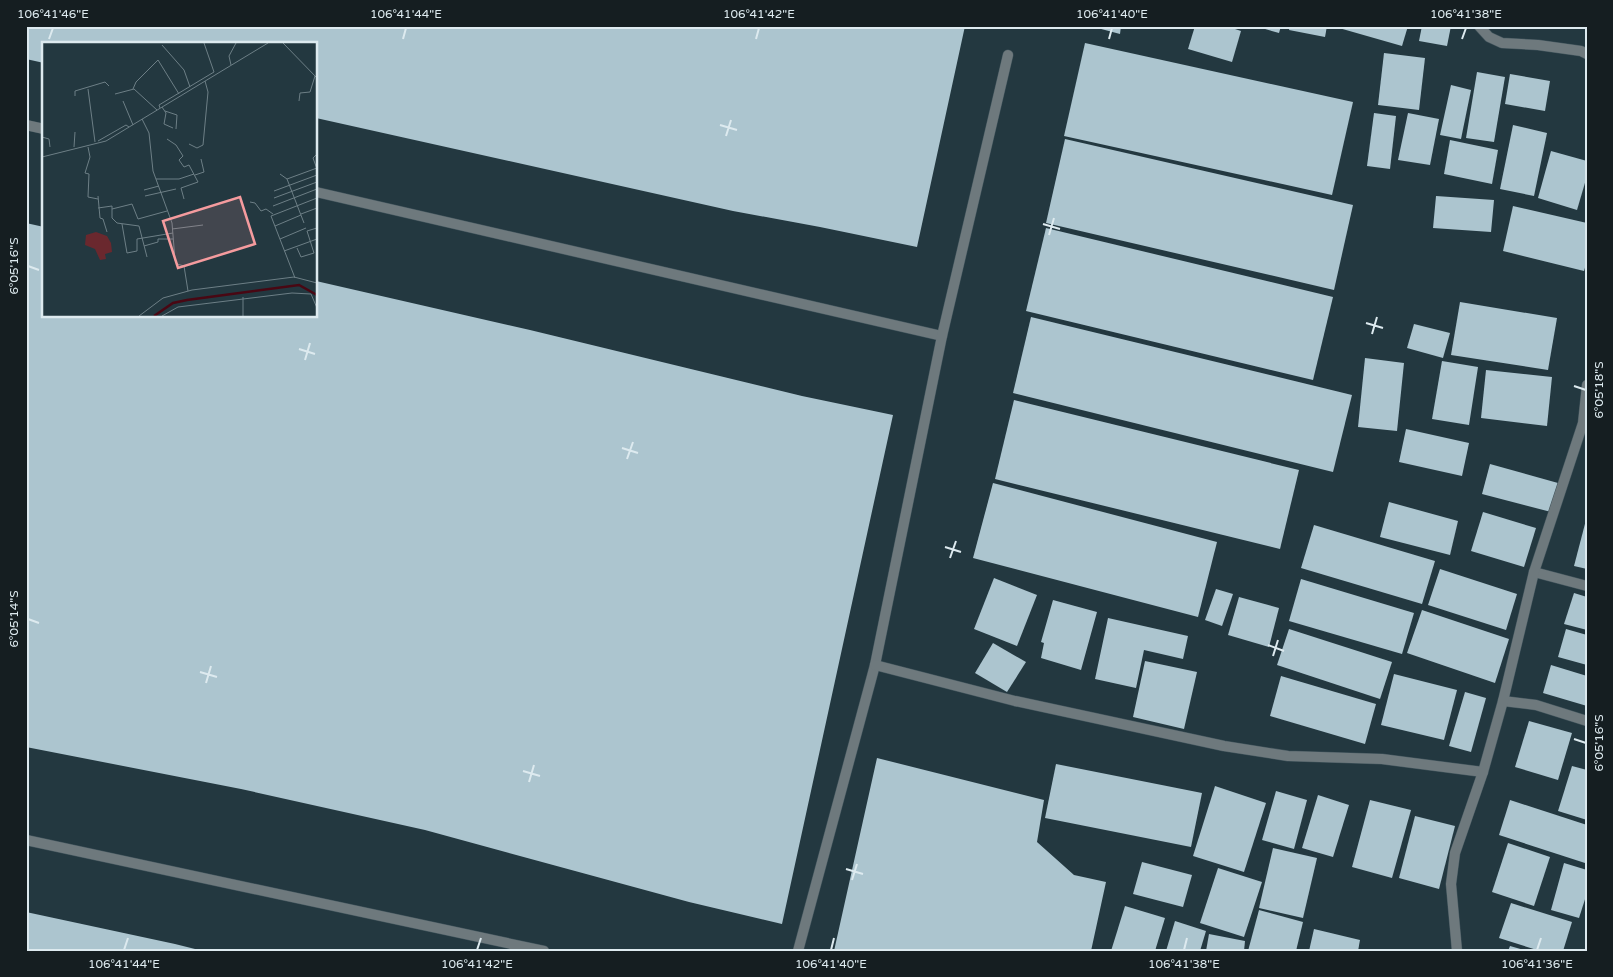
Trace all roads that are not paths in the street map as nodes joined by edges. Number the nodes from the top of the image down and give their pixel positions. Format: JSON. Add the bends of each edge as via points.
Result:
{"nodes":[{"id":1,"x":1479,"y":26,"type":"edge"},
{"id":2,"x":1587,"y":54,"type":"edge"},
{"id":3,"x":1008,"y":55,"type":"dead end"},
{"id":4,"x":26,"y":125,"type":"edge"},
{"id":5,"x":42,"y":129,"type":"edge"},
{"id":6,"x":318,"y":192,"type":"edge"},
{"id":7,"x":942,"y":336,"type":"junction"},
{"id":8,"x":1587,"y":385,"type":"edge"},
{"id":9,"x":1534,"y":572,"type":"junction"},
{"id":10,"x":1587,"y":586,"type":"edge"},
{"id":11,"x":874,"y":666,"type":"junction"},
{"id":12,"x":1503,"y":701,"type":"junction"},
{"id":13,"x":1587,"y":721,"type":"edge"},
{"id":14,"x":1483,"y":772,"type":"junction"},
{"id":15,"x":26,"y":840,"type":"edge"},
{"id":16,"x":544,"y":951,"type":"edge"},
{"id":17,"x":798,"y":951,"type":"edge"},
{"id":18,"x":1457,"y":951,"type":"edge"}],
"edges":[{"from":1,"to":2,"type":"street","via":[[1489,37],[1502,43],[1538,45]]},
{"from":3,"to":7,"type":"street"},
{"from":4,"to":5,"type":"street"},
{"from":6,"to":7,"type":"street"},
{"from":7,"to":11,"type":"street"},
{"from":8,"to":9,"type":"street","via":[[1583,423]]},
{"from":9,"to":10,"type":"street"},
{"from":9,"to":12,"type":"street"},
{"from":11,"to":14,"type":"street","via":[[1015,701],[1224,746],[1288,756],[1382,759]]},
{"from":11,"to":17,"type":"street"},
{"from":12,"to":13,"type":"street","via":[[1536,705]]},
{"from":12,"to":14,"type":"street"},
{"from":14,"to":18,"type":"street","via":[[1455,853],[1451,884]]},
{"from":15,"to":16,"type":"street"}]}
